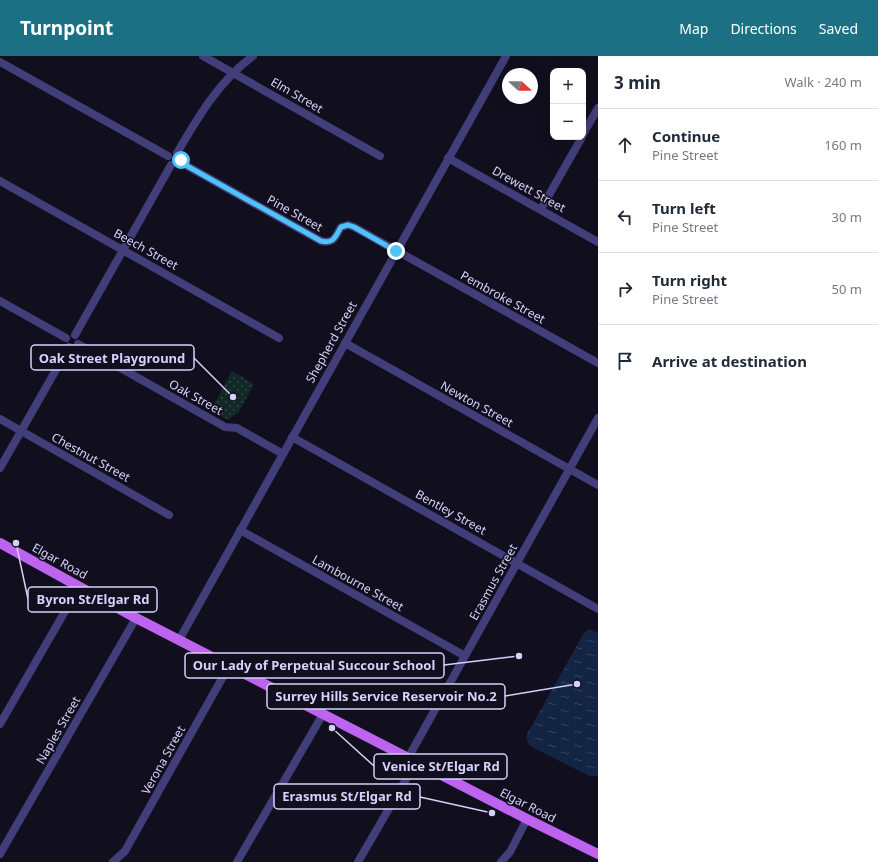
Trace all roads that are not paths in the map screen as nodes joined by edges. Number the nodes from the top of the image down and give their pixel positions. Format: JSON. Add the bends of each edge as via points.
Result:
{"nodes":[{"id":1,"x":203,"y":56,"type":"edge"},
{"id":2,"x":253,"y":56,"type":"edge"},
{"id":3,"x":506,"y":56,"type":"edge"},
{"id":4,"x":0,"y":62,"type":"edge"},
{"id":5,"x":234,"y":73,"type":"junction"},
{"id":6,"x":598,"y":108,"type":"edge"},
{"id":7,"x":586,"y":129,"type":"edge"},
{"id":8,"x":580,"y":140,"type":"edge"},
{"id":9,"x":177,"y":153,"type":"junction"},
{"id":10,"x":168,"y":156,"type":"junction"},
{"id":11,"x":380,"y":156,"type":"dead end"},
{"id":12,"x":448,"y":158,"type":"junction"},
{"id":13,"x":180,"y":162,"type":"junction"},
{"id":14,"x":171,"y":165,"type":"junction"},
{"id":15,"x":0,"y":181,"type":"edge"},
{"id":16,"x":541,"y":209,"type":"junction"},
{"id":17,"x":598,"y":242,"type":"edge"},
{"id":18,"x":123,"y":250,"type":"junction"},
{"id":19,"x":396,"y":251,"type":"junction"},
{"id":20,"x":0,"y":301,"type":"edge"},
{"id":21,"x":75,"y":335,"type":"junction"},
{"id":22,"x":66,"y":338,"type":"junction"},
{"id":23,"x":279,"y":338,"type":"dead end"},
{"id":24,"x":345,"y":343,"type":"junction"},
{"id":25,"x":78,"y":344,"type":"junction"},
{"id":26,"x":69,"y":347,"type":"junction"},
{"id":27,"x":598,"y":363,"type":"edge"},
{"id":28,"x":598,"y":418,"type":"edge"},
{"id":29,"x":0,"y":419,"type":"edge"},
{"id":30,"x":21,"y":431,"type":"junction"},
{"id":31,"x":292,"y":436,"type":"junction"},
{"id":32,"x":283,"y":454,"type":"junction"},
{"id":33,"x":0,"y":468,"type":"edge"},
{"id":34,"x":570,"y":469,"type":"junction"},
{"id":35,"x":598,"y":485,"type":"edge"},
{"id":36,"x":169,"y":515,"type":"dead end"},
{"id":37,"x":240,"y":530,"type":"junction"},
{"id":38,"x":0,"y":543,"type":"edge"},
{"id":39,"x":517,"y":563,"type":"junction"},
{"id":40,"x":79,"y":587,"type":"junction"},
{"id":41,"x":598,"y":609,"type":"edge"},
{"id":42,"x":136,"y":618,"type":"junction"},
{"id":43,"x":179,"y":640,"type":"junction"},
{"id":44,"x":465,"y":656,"type":"junction"},
{"id":45,"x":229,"y":666,"type":"junction"},
{"id":46,"x":323,"y":714,"type":"junction"},
{"id":47,"x":0,"y":724,"type":"edge"},
{"id":48,"x":412,"y":760,"type":"junction"},
{"id":49,"x":527,"y":819,"type":"junction"},
{"id":50,"x":0,"y":854,"type":"edge"},
{"id":51,"x":598,"y":854,"type":"edge"},
{"id":52,"x":113,"y":862,"type":"edge"},
{"id":53,"x":237,"y":862,"type":"edge"},
{"id":54,"x":358,"y":862,"type":"edge"},
{"id":55,"x":501,"y":862,"type":"edge"}],
"edges":[{"from":1,"to":5,"type":"street","name":"Elm Street"},
{"from":2,"to":5,"type":"street"},
{"from":3,"to":12,"type":"street","name":"Shepherd Street"},
{"from":4,"to":10,"type":"street"},
{"from":5,"to":9,"type":"street","via":[[213,95]]},
{"from":5,"to":11,"type":"street","name":"Elm Street"},
{"from":6,"to":7,"type":"street"},
{"from":8,"to":16,"type":"street"},
{"from":9,"to":10,"type":"street","via":[[173,152]]},
{"from":9,"to":13,"type":"street"},
{"from":10,"to":14,"type":"street"},
{"from":12,"to":16,"type":"street","name":"Drewett Street"},
{"from":12,"to":19,"type":"street","name":"Shepherd Street"},
{"from":13,"to":14,"type":"street","via":[[175,166]]},
{"from":13,"to":19,"type":"street","name":"Pine Street","via":[[321,241],[328,242],[334,239],[341,227],[348,225]]},
{"from":14,"to":18,"type":"street"},
{"from":15,"to":18,"type":"street","name":"Beech Street"},
{"from":16,"to":17,"type":"street","name":"Drewett Street"},
{"from":18,"to":21,"type":"street"},
{"from":18,"to":23,"type":"street","name":"Beech Street"},
{"from":19,"to":24,"type":"street","name":"Shepherd Street"},
{"from":19,"to":27,"type":"street","name":"Pembroke Street"},
{"from":20,"to":22,"type":"street"},
{"from":21,"to":22,"type":"street"},
{"from":21,"to":25,"type":"street"},
{"from":22,"to":26,"type":"street","via":[[65,342]]},
{"from":24,"to":31,"type":"street","name":"Shepherd Street"},
{"from":24,"to":34,"type":"street","name":"Newton Street"},
{"from":25,"to":26,"type":"street","via":[[73,348]]},
{"from":25,"to":32,"type":"street","name":"Oak Street","via":[[225,427],[237,428]]},
{"from":26,"to":30,"type":"street"},
{"from":28,"to":34,"type":"street","name":"Erasmus Street"},
{"from":29,"to":30,"type":"street","name":"Chestnut Street"},
{"from":30,"to":33,"type":"street"},
{"from":30,"to":36,"type":"street","name":"Chestnut Street"},
{"from":31,"to":32,"type":"street","name":"Shepherd Street"},
{"from":31,"to":39,"type":"street","name":"Bentley Street"},
{"from":32,"to":37,"type":"street","name":"Shepherd Street"},
{"from":34,"to":35,"type":"street","name":"Newton Street"},
{"from":34,"to":39,"type":"street","name":"Erasmus Street"},
{"from":37,"to":43,"type":"street","name":"Shepherd Street"},
{"from":37,"to":44,"type":"street","name":"Lambourne Street"},
{"from":38,"to":40,"type":"main road","name":"Elgar Road"},
{"from":39,"to":41,"type":"street","name":"Bentley Street"},
{"from":39,"to":44,"type":"street","name":"Erasmus Street"},
{"from":40,"to":42,"type":"main road","name":"Elgar Road"},
{"from":40,"to":47,"type":"street"},
{"from":42,"to":43,"type":"main road","name":"Elgar Road"},
{"from":42,"to":50,"type":"street","name":"Naples Street"},
{"from":43,"to":45,"type":"main road","name":"Elgar Road"},
{"from":44,"to":48,"type":"street","name":"Erasmus Street"},
{"from":45,"to":46,"type":"main road","name":"Elgar Road"},
{"from":45,"to":52,"type":"street","name":"Verona Street","via":[[125,851]]},
{"from":46,"to":48,"type":"main road","name":"Elgar Road"},
{"from":46,"to":53,"type":"street"},
{"from":48,"to":49,"type":"main road","name":"Elgar Road"},
{"from":48,"to":54,"type":"street","name":"Erasmus Street"},
{"from":49,"to":51,"type":"main road","name":"Elgar Road"},
{"from":49,"to":55,"type":"street","via":[[510,852]]}]}
